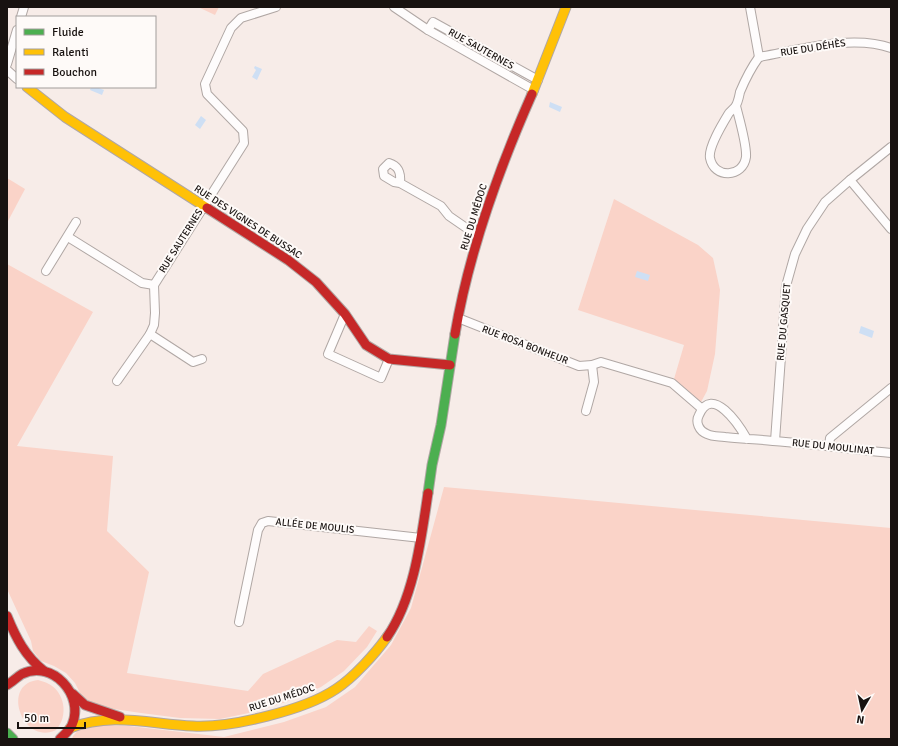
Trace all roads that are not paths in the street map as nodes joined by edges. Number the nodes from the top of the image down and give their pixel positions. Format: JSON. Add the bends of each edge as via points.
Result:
{"nodes":[{"id":1,"x":276,"y":7,"type":"edge"},
{"id":2,"x":394,"y":7,"type":"edge"},
{"id":3,"x":565,"y":7,"type":"edge"},
{"id":4,"x":750,"y":7,"type":"edge"},
{"id":5,"x":428,"y":30,"type":"junction"},
{"id":6,"x":16,"y":33,"type":"edge"},
{"id":7,"x":891,"y":48,"type":"edge"},
{"id":8,"x":759,"y":57,"type":"junction"},
{"id":9,"x":7,"y":64,"type":"edge"},
{"id":10,"x":7,"y":70,"type":"edge"},
{"id":11,"x":16,"y":77,"type":"edge"},
{"id":12,"x":538,"y":80,"type":"junction"},
{"id":13,"x":28,"y":88,"type":"edge"},
{"id":14,"x":534,"y":90,"type":"junction"},
{"id":15,"x":736,"y":106,"type":"junction"},
{"id":16,"x":891,"y":147,"type":"edge"},
{"id":17,"x":850,"y":180,"type":"junction"},
{"id":18,"x":400,"y":183,"type":"dead end"},
{"id":19,"x":204,"y":205,"type":"junction"},
{"id":20,"x":76,"y":222,"type":"dead end"},
{"id":21,"x":891,"y":229,"type":"edge"},
{"id":22,"x":478,"y":236,"type":"junction"},
{"id":23,"x":68,"y":237,"type":"junction"},
{"id":24,"x":46,"y":271,"type":"dead end"},
{"id":25,"x":154,"y":285,"type":"junction"},
{"id":26,"x":344,"y":314,"type":"junction"},
{"id":27,"x":458,"y":318,"type":"junction"},
{"id":28,"x":150,"y":334,"type":"junction"},
{"id":29,"x":202,"y":359,"type":"dead end"},
{"id":30,"x":389,"y":359,"type":"junction"},
{"id":31,"x":450,"y":365,"type":"junction"},
{"id":32,"x":592,"y":365,"type":"junction"},
{"id":33,"x":117,"y":381,"type":"dead end"},
{"id":34,"x":891,"y":388,"type":"edge"},
{"id":35,"x":702,"y":408,"type":"junction"},
{"id":36,"x":586,"y":411,"type":"dead end"},
{"id":37,"x":747,"y":439,"type":"junction"},
{"id":38,"x":775,"y":441,"type":"junction"},
{"id":39,"x":829,"y":446,"type":"junction"},
{"id":40,"x":891,"y":453,"type":"edge"},
{"id":41,"x":421,"y":538,"type":"junction"},
{"id":42,"x":7,"y":616,"type":"edge"},
{"id":43,"x":239,"y":622,"type":"dead end"},
{"id":44,"x":44,"y":671,"type":"junction"},
{"id":45,"x":7,"y":685,"type":"edge"},
{"id":46,"x":73,"y":694,"type":"junction"},
{"id":47,"x":127,"y":719,"type":"junction"},
{"id":48,"x":7,"y":733,"type":"edge"},
{"id":49,"x":65,"y":736,"type":"edge"},
{"id":50,"x":13,"y":739,"type":"edge"}],
"edges":[{"from":1,"to":19,"type":"street","name":"RUE SAUTERNES","via":[[241,18],[230,28],[205,84],[207,94],[243,131],[244,143]]},
{"from":2,"to":5,"type":"street","name":"RUE SAUTERNES"},
{"from":3,"to":12,"type":"street","name":"RUE DU MÉDOC"},
{"from":4,"to":8,"type":"street"},
{"from":5,"to":12,"type":"street","name":"RUE SAUTERNES","via":[[432,22]]},
{"from":5,"to":14,"type":"street","name":"RUE SAUTERNES"},
{"from":6,"to":9,"type":"street"},
{"from":7,"to":8,"type":"street","name":"RUE DU DÉHÈS","via":[[846,42]]},
{"from":8,"to":15,"type":"street","via":[[740,91]]},
{"from":10,"to":11,"type":"street"},
{"from":12,"to":14,"type":"street","name":"RUE DU MÉDOC"},
{"from":13,"to":19,"type":"street","name":"RUE DES VIGNES DE BUSSAC","via":[[65,117]]},
{"from":14,"to":22,"type":"street","name":"RUE DU MÉDOC","via":[[510,144]]},
{"from":15,"to":15,"type":"street","via":[[730,112],[710,151],[713,165],[719,172],[727,174],[743,166],[746,157]]},
{"from":16,"to":17,"type":"street","name":"RUE DU GASQUET"},
{"from":17,"to":21,"type":"street"},
{"from":17,"to":38,"type":"street","name":"RUE DU GASQUET","via":[[825,202],[806,229],[795,254],[786,286]]},
{"from":18,"to":22,"type":"street","via":[[440,206],[449,216]]},
{"from":19,"to":25,"type":"street","name":"RUE SAUTERNES"},
{"from":19,"to":26,"type":"street","name":"RUE DES VIGNES DE BUSSAC","via":[[288,260],[316,282]]},
{"from":20,"to":23,"type":"street"},
{"from":22,"to":27,"type":"street","name":"RUE DU MÉDOC"},
{"from":23,"to":24,"type":"street"},
{"from":23,"to":25,"type":"street","via":[[142,283]]},
{"from":25,"to":28,"type":"street","name":"RUE SAUTERNES","via":[[155,313]]},
{"from":26,"to":30,"type":"street","name":"RUE DES VIGNES DE BUSSAC","via":[[366,345]]},
{"from":26,"to":30,"type":"street","via":[[328,354],[381,378]]},
{"from":27,"to":31,"type":"street","name":"RUE DU MÉDOC"},
{"from":27,"to":32,"type":"street","name":"RUE ROSA BONHEUR","via":[[579,366]]},
{"from":28,"to":29,"type":"street","via":[[193,362]]},
{"from":28,"to":33,"type":"street","name":"RUE SAUTERNES"},
{"from":30,"to":31,"type":"street","name":"RUE DES VIGNES DE BUSSAC"},
{"from":31,"to":41,"type":"street","name":"RUE DU MÉDOC"},
{"from":32,"to":35,"type":"street","name":"RUE ROSA BONHEUR","via":[[601,362],[672,383]]},
{"from":32,"to":36,"type":"street","via":[[594,382]]},
{"from":34,"to":39,"type":"street","via":[[830,438]]},
{"from":35,"to":37,"type":"street","via":[[715,404],[720,406],[741,428]]},
{"from":35,"to":37,"type":"street","name":"RUE DU MOULINAT","via":[[697,417],[697,424],[706,434]]},
{"from":37,"to":38,"type":"street","name":"RUE DU MOULINAT"},
{"from":38,"to":39,"type":"street","name":"RUE DU MOULINAT"},
{"from":39,"to":40,"type":"street","name":"RUE DU MOULINAT"},
{"from":41,"to":43,"type":"street","name":"ALLÉE DE MOULIS","via":[[268,521],[262,523],[258,530]]},
{"from":41,"to":47,"type":"street","name":"RUE DU MÉDOC","via":[[410,587],[396,624],[364,664],[346,681],[324,696],[287,710],[222,725],[194,726]]},
{"from":42,"to":44,"type":"street","via":[[26,654]]},
{"from":44,"to":45,"type":"street","via":[[22,673]]},
{"from":44,"to":46,"type":"street","name":"RUE DU MÉDOC","via":[[56,675],[66,683]]},
{"from":46,"to":47,"type":"street","name":"RUE DU MÉDOC","via":[[91,708]]},
{"from":46,"to":49,"type":"street","via":[[75,718]]},
{"from":47,"to":49,"type":"street","name":"RUE DU MÉDOC","via":[[86,722]]},
{"from":48,"to":50,"type":"street"}]}
